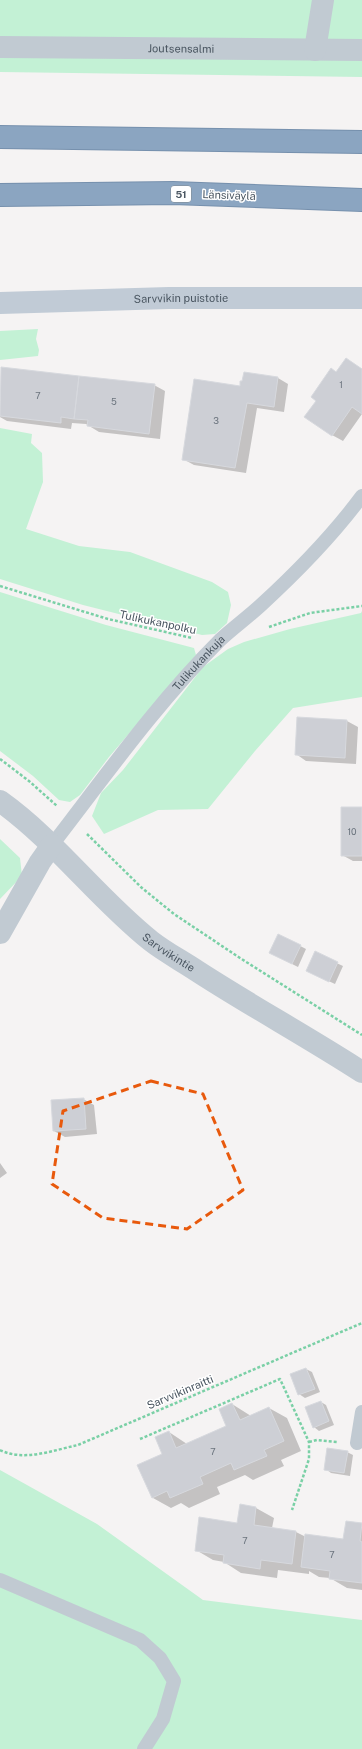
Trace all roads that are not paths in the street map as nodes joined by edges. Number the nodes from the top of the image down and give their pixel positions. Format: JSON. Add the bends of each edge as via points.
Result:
{"nodes":[{"id":1,"x":323,"y":0,"type":"edge"},
{"id":2,"x":0,"y":47,"type":"edge"},
{"id":3,"x":315,"y":50,"type":"junction"},
{"id":4,"x":362,"y":50,"type":"edge"},
{"id":5,"x":0,"y":136,"type":"edge"},
{"id":6,"x":362,"y":142,"type":"edge"},
{"id":7,"x":0,"y":195,"type":"edge"},
{"id":8,"x":362,"y":200,"type":"edge"},
{"id":9,"x":362,"y":298,"type":"edge"},
{"id":10,"x":0,"y":303,"type":"edge"},
{"id":11,"x":362,"y":496,"type":"edge"},
{"id":12,"x":0,"y":801,"type":"edge"},
{"id":13,"x":52,"y":845,"type":"junction"},
{"id":14,"x":0,"y":933,"type":"edge"},
{"id":15,"x":362,"y":1072,"type":"edge"},
{"id":16,"x":362,"y":1412,"type":"edge"},
{"id":17,"x":357,"y":1443,"type":"road end"},
{"id":18,"x":0,"y":1580,"type":"edge"},
{"id":19,"x":144,"y":1749,"type":"edge"}],
"edges":[{"from":1,"to":3,"type":"street"},
{"from":2,"to":3,"type":"street","name":"Joutsensalmi"},
{"from":3,"to":4,"type":"street","name":"Joutsensalmi"},
{"from":5,"to":6,"type":"highway"},
{"from":7,"to":8,"type":"highway","name":"Länsiväylä","number":"51","via":[[173,193]]},
{"from":9,"to":10,"type":"main road","name":"Sarvvikin puistotie","via":[[169,298]]},
{"from":11,"to":13,"type":"lane","name":"Tulikukankuja","via":[[304,562],[261,605],[220,640],[149,718]]},
{"from":12,"to":13,"type":"street","name":"Sarvvikintie"},
{"from":13,"to":14,"type":"street"},
{"from":13,"to":15,"type":"street","name":"Sarvvikintie","via":[[124,918],[152,942],[222,988]]},
{"from":16,"to":17,"type":"lane"},
{"from":18,"to":19,"type":"lane","via":[[140,1640],[160,1658],[174,1681],[163,1719]]}]}
